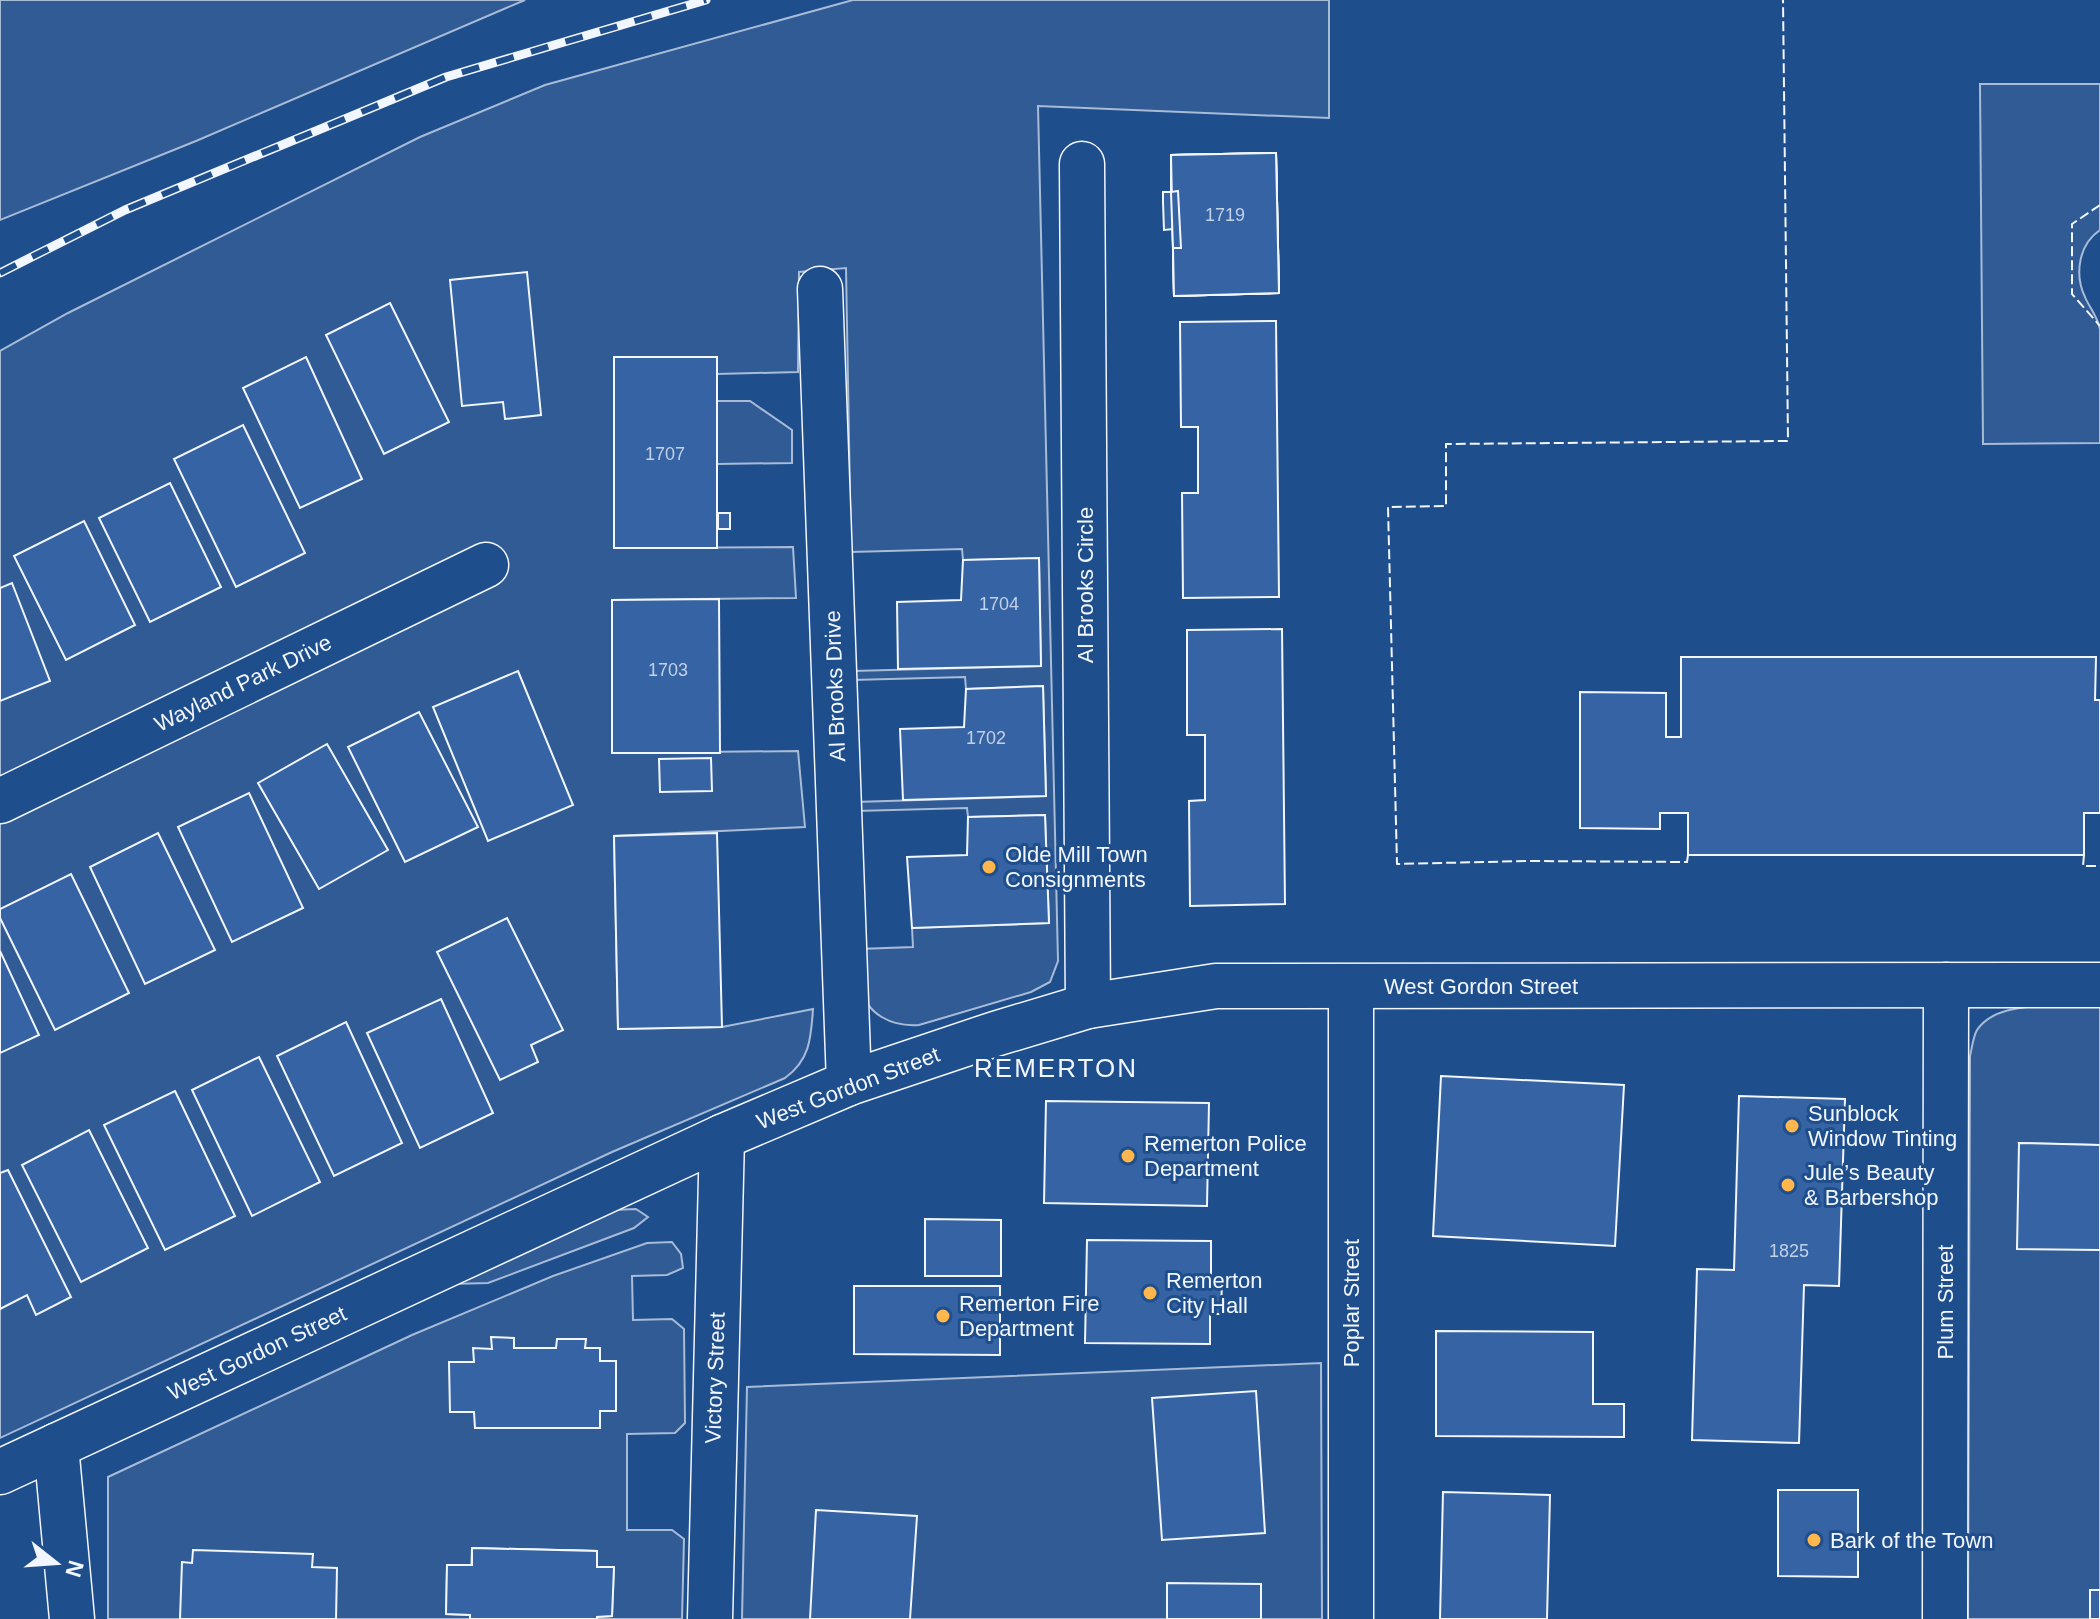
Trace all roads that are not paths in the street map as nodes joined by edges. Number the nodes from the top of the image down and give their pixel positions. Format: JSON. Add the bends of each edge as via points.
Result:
{"nodes":[{"id":1,"x":1082,"y":164,"type":"dead end"},
{"id":2,"x":820,"y":289,"type":"dead end"},
{"id":3,"x":486,"y":565,"type":"dead end"},
{"id":4,"x":0,"y":801,"type":"edge"},
{"id":5,"x":1946,"y":985,"type":"junction"},
{"id":6,"x":2100,"y":985,"type":"edge"},
{"id":7,"x":1351,"y":987,"type":"junction"},
{"id":8,"x":1088,"y":1006,"type":"junction"},
{"id":9,"x":849,"y":1083,"type":"junction"},
{"id":10,"x":722,"y":1137,"type":"junction"},
{"id":11,"x":56,"y":1446,"type":"junction"},
{"id":12,"x":0,"y":1472,"type":"edge"},
{"id":13,"x":72,"y":1619,"type":"edge"},
{"id":14,"x":710,"y":1619,"type":"edge"},
{"id":15,"x":1351,"y":1619,"type":"edge"},
{"id":16,"x":1945,"y":1619,"type":"edge"}],
"edges":[{"from":1,"to":8,"type":"street","name":"Al Brooks Circle"},
{"from":2,"to":9,"type":"street","name":"Al Brooks Drive"},
{"from":3,"to":4,"type":"street","name":"Wayland Park Drive"},
{"from":5,"to":6,"type":"street","name":"West Gordon Street"},
{"from":5,"to":7,"type":"street","name":"West Gordon Street"},
{"from":5,"to":16,"type":"street","name":"Plum Street"},
{"from":7,"to":8,"type":"street","name":"West Gordon Street","via":[[1216,986]]},
{"from":7,"to":15,"type":"street","name":"Poplar Street"},
{"from":8,"to":9,"type":"street","name":"West Gordon Street"},
{"from":9,"to":10,"type":"street","name":"West Gordon Street"},
{"from":10,"to":11,"type":"street","name":"West Gordon Street"},
{"from":10,"to":14,"type":"street","name":"Victory Street"},
{"from":11,"to":12,"type":"street","name":"West Gordon Street"},
{"from":11,"to":13,"type":"street"}]}
